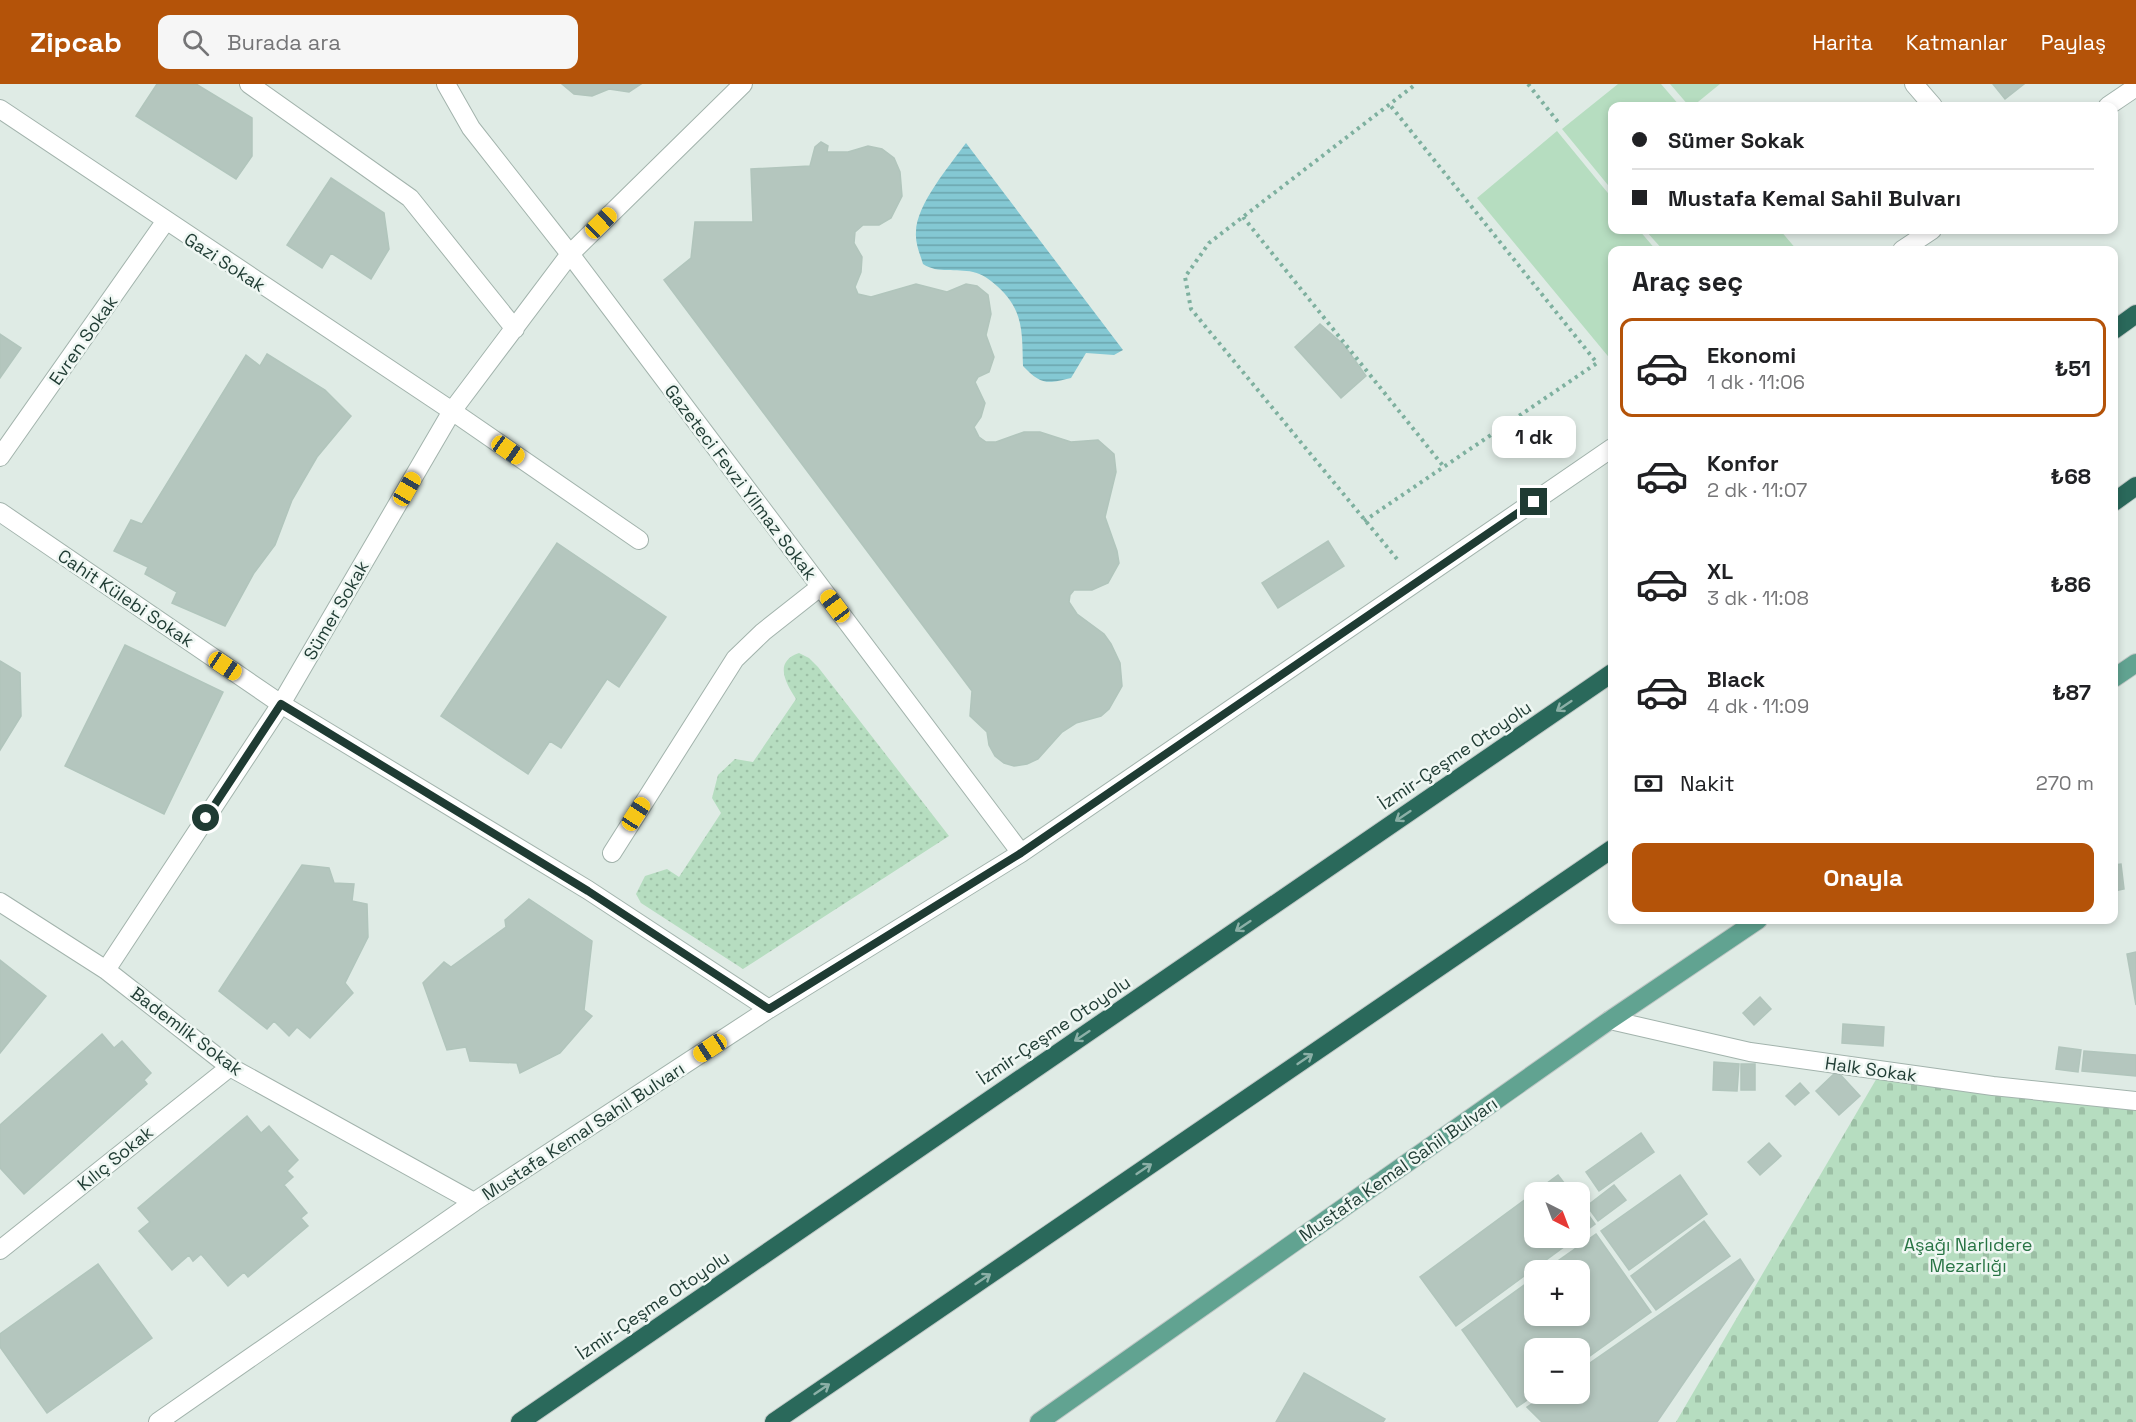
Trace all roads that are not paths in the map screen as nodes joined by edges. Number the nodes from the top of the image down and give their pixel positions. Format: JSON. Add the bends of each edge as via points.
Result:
{"nodes":[{"id":1,"x":249,"y":84,"type":"edge"},
{"id":2,"x":446,"y":84,"type":"edge"},
{"id":3,"x":743,"y":84,"type":"edge"},
{"id":4,"x":1914,"y":84,"type":"edge"},
{"id":5,"x":2136,"y":87,"type":"edge"},
{"id":6,"x":1930,"y":102,"type":"edge"},
{"id":7,"x":2114,"y":102,"type":"edge"},
{"id":8,"x":0,"y":110,"type":"edge"},
{"id":9,"x":165,"y":222,"type":"junction"},
{"id":10,"x":1926,"y":234,"type":"edge"},
{"id":11,"x":1908,"y":246,"type":"edge"},
{"id":12,"x":570,"y":254,"type":"junction"},
{"id":13,"x":2136,"y":314,"type":"edge"},
{"id":14,"x":2118,"y":327,"type":"edge"},
{"id":15,"x":515,"y":329,"type":"junction"},
{"id":16,"x":452,"y":411,"type":"junction"},
{"id":17,"x":1608,"y":451,"type":"edge"},
{"id":18,"x":0,"y":457,"type":"edge"},
{"id":19,"x":2136,"y":486,"type":"edge"},
{"id":20,"x":2118,"y":499,"type":"edge"},
{"id":21,"x":0,"y":512,"type":"edge"},
{"id":22,"x":639,"y":540,"type":"dead end"},
{"id":23,"x":820,"y":587,"type":"junction"},
{"id":24,"x":2136,"y":663,"type":"edge"},
{"id":25,"x":2118,"y":675,"type":"edge"},
{"id":26,"x":1608,"y":676,"type":"edge"},
{"id":27,"x":281,"y":704,"type":"junction"},
{"id":28,"x":1608,"y":852,"type":"edge"},
{"id":29,"x":612,"y":853,"type":"dead end"},
{"id":30,"x":1021,"y":853,"type":"junction"},
{"id":31,"x":0,"y":902,"type":"edge"},
{"id":32,"x":1752,"y":924,"type":"edge"},
{"id":33,"x":106,"y":970,"type":"junction"},
{"id":34,"x":769,"y":1009,"type":"junction"},
{"id":35,"x":1610,"y":1020,"type":"junction"},
{"id":36,"x":230,"y":1066,"type":"junction"},
{"id":37,"x":2136,"y":1101,"type":"edge"},
{"id":38,"x":474,"y":1203,"type":"junction"},
{"id":39,"x":0,"y":1250,"type":"edge"},
{"id":40,"x":158,"y":1422,"type":"edge"},
{"id":41,"x":520,"y":1422,"type":"edge"},
{"id":42,"x":774,"y":1422,"type":"edge"},
{"id":43,"x":1039,"y":1422,"type":"edge"}],
"edges":[{"from":1,"to":15,"type":"street","via":[[410,198]]},
{"from":2,"to":12,"type":"street","name":"Gazeteci Fevzi Yilmaz Sokak","via":[[471,128]]},
{"from":3,"to":12,"type":"street","name":"Sümer Sokak"},
{"from":4,"to":6,"type":"street"},
{"from":5,"to":7,"type":"street"},
{"from":8,"to":9,"type":"street","name":"Gazi Sokak"},
{"from":9,"to":16,"type":"street","name":"Gazi Sokak"},
{"from":9,"to":18,"type":"street","name":"Evren Sokak"},
{"from":10,"to":11,"type":"street"},
{"from":12,"to":15,"type":"street","name":"Sümer Sokak"},
{"from":12,"to":23,"type":"street","name":"Gazeteci Fevzi Yilmaz Sokak"},
{"from":13,"to":14,"type":"highway"},
{"from":15,"to":16,"type":"street","name":"Sümer Sokak"},
{"from":16,"to":22,"type":"street","name":"Gazi Sokak"},
{"from":16,"to":27,"type":"street","name":"Sümer Sokak"},
{"from":17,"to":30,"type":"street","name":"Mustafa Kemal Sahil Bulvarı"},
{"from":19,"to":20,"type":"highway"},
{"from":21,"to":27,"type":"street","name":"Cahit Külebi Sokak"},
{"from":23,"to":29,"type":"street","via":[[735,659]]},
{"from":23,"to":30,"type":"street","name":"Gazeteci Fevzi Yilmaz Sokak"},
{"from":24,"to":25,"type":"main road"},
{"from":26,"to":41,"type":"highway","name":"İzmir-Çeşme Otoyolu","one_way":true},
{"from":27,"to":33,"type":"street","name":"Sümer Sokak"},
{"from":27,"to":34,"type":"street","name":"Cahit Külebi Sokak","via":[[588,891]]},
{"from":42,"to":28,"type":"highway","one_way":true},
{"from":30,"to":34,"type":"street","name":"Mustafa Kemal Sahil Bulvarı"},
{"from":31,"to":33,"type":"street","name":"Bademlik Sokak"},
{"from":32,"to":35,"type":"main road","name":"Mustafa Kemal Sahil Bulvarı"},
{"from":33,"to":36,"type":"street","name":"Bademlik Sokak"},
{"from":34,"to":38,"type":"street","name":"Mustafa Kemal Sahil Bulvarı"},
{"from":35,"to":37,"type":"street","name":"Halk Sokak","via":[[1750,1052],[1993,1086]]},
{"from":35,"to":43,"type":"main road","name":"Mustafa Kemal Sahil Bulvarı"},
{"from":36,"to":38,"type":"street","name":"Bademlik Sokak"},
{"from":36,"to":39,"type":"street","name":"Kılıç Sokak"},
{"from":38,"to":40,"type":"street","name":"Mustafa Kemal Sahil Bulvarı"}]}
